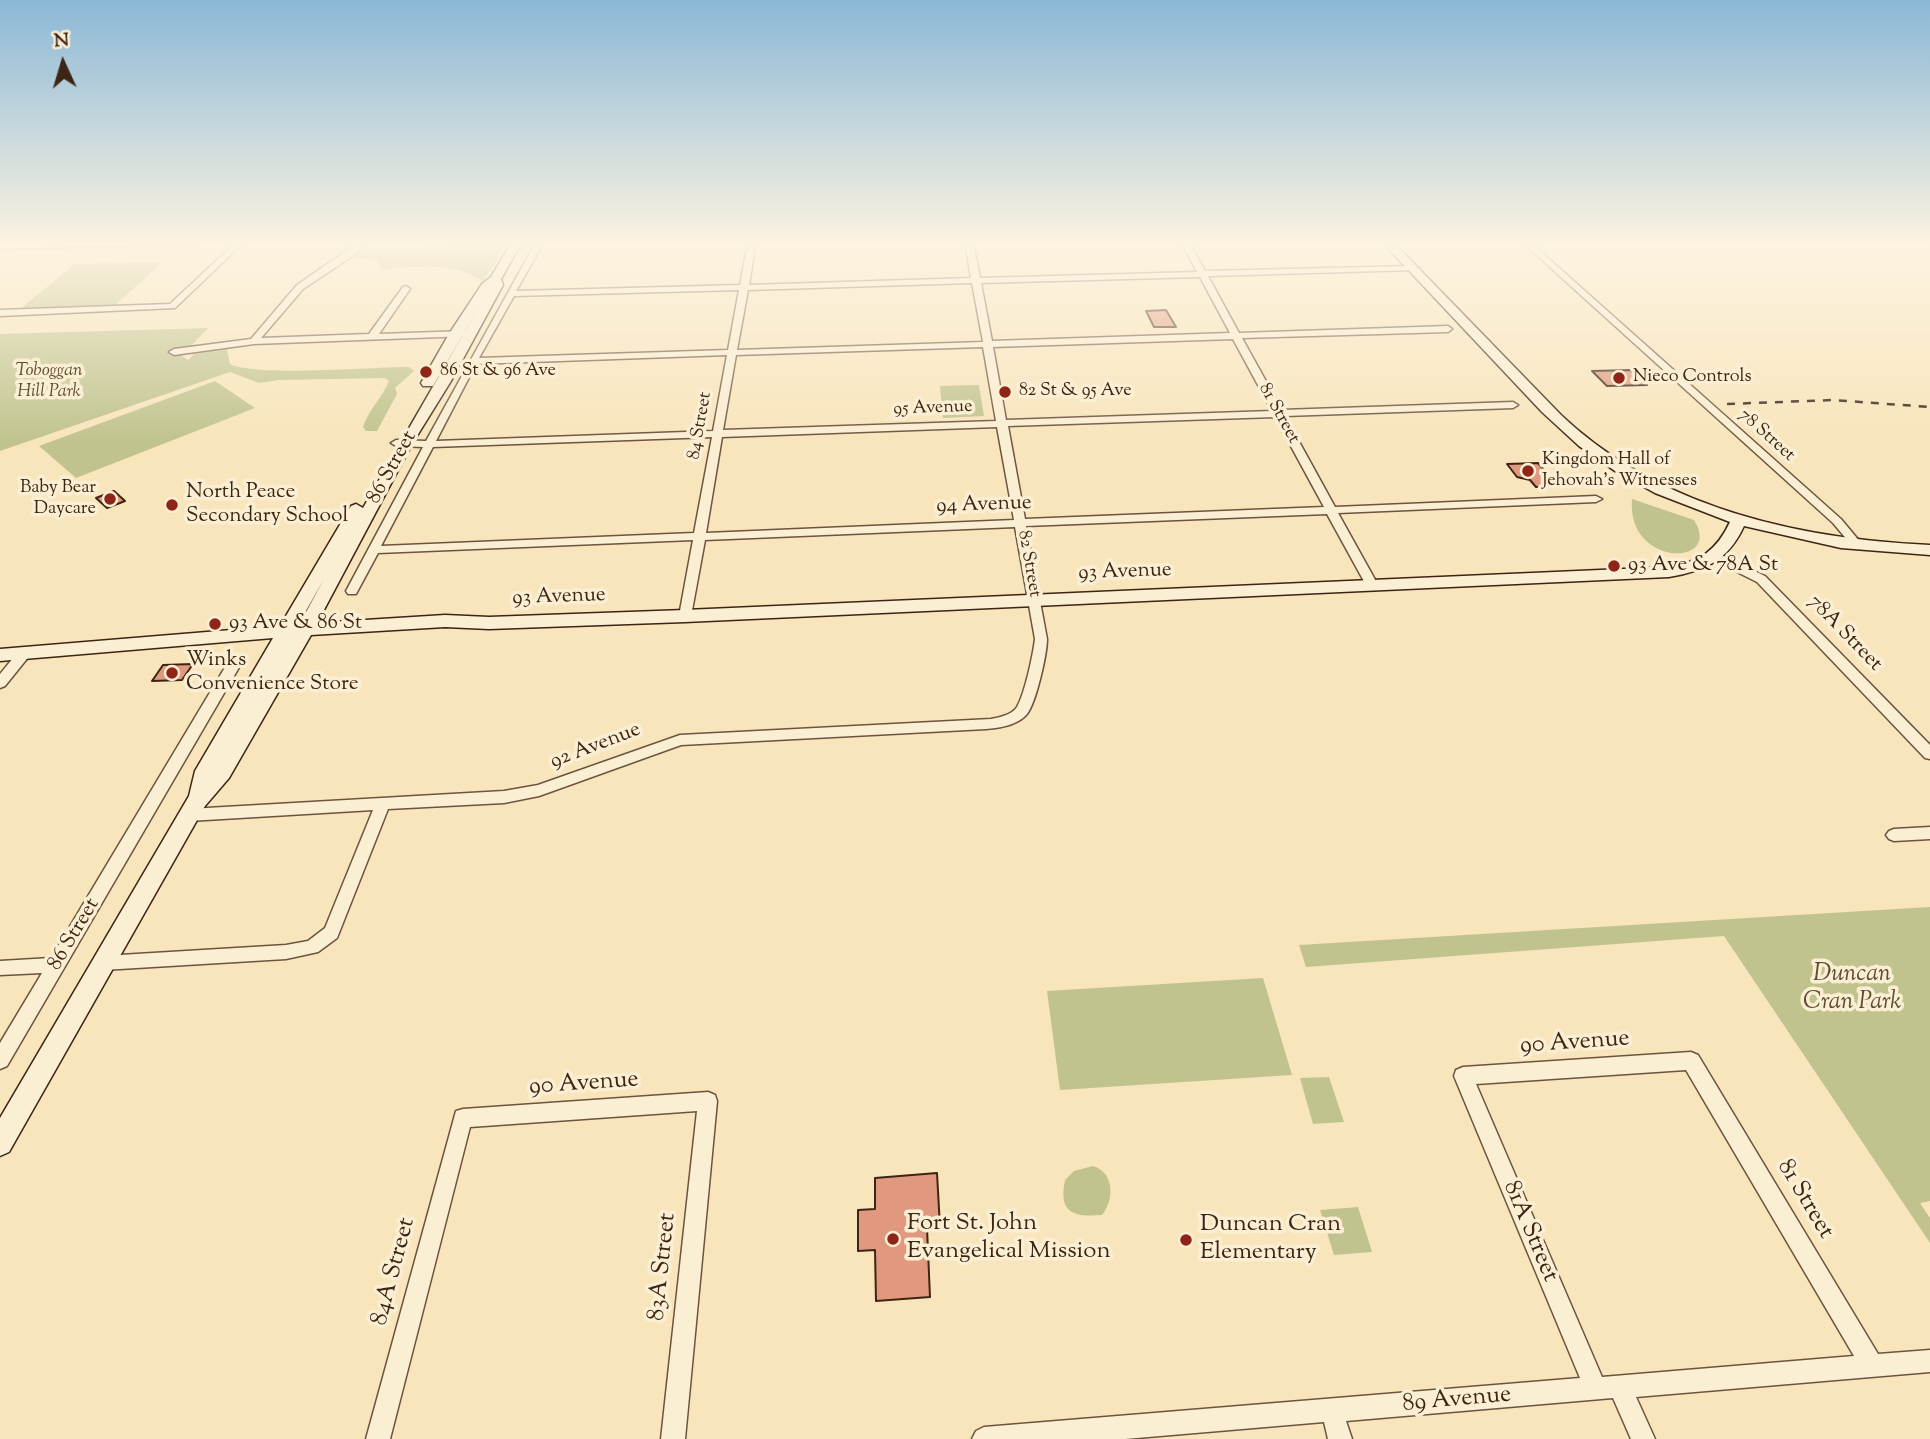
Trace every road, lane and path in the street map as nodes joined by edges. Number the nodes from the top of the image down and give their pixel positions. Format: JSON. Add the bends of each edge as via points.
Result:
{"nodes":[{"id":1,"x":95,"y":309,"type":"edge"},
{"id":2,"x":281,"y":309,"type":"edge"},
{"id":3,"x":392,"y":309,"type":"edge"},
{"id":4,"x":471,"y":309,"type":"edge"},
{"id":5,"x":484,"y":309,"type":"edge"},
{"id":6,"x":502,"y":309,"type":"edge"},
{"id":7,"x":740,"y":309,"type":"edge"},
{"id":8,"x":981,"y":309,"type":"edge"},
{"id":9,"x":1221,"y":309,"type":"edge"},
{"id":10,"x":1452,"y":309,"type":"edge"},
{"id":11,"x":1601,"y":309,"type":"edge"},
{"id":12,"x":0,"y":313,"type":"edge"},
{"id":13,"x":1448,"y":329,"type":"dead end"},
{"id":14,"x":455,"y":334,"type":"junction"},
{"id":15,"x":471,"y":334,"type":"junction"},
{"id":16,"x":372,"y":337,"type":"junction"},
{"id":17,"x":1236,"y":337,"type":"junction"},
{"id":18,"x":254,"y":341,"type":"junction"},
{"id":19,"x":987,"y":345,"type":"junction"},
{"id":20,"x":174,"y":352,"type":"dead end"},
{"id":21,"x":733,"y":353,"type":"junction"},
{"id":22,"x":473,"y":361,"type":"junction"},
{"id":23,"x":1513,"y":405,"type":"dead end"},
{"id":24,"x":1278,"y":414,"type":"junction"},
{"id":25,"x":1002,"y":424,"type":"junction"},
{"id":26,"x":718,"y":434,"type":"junction"},
{"id":27,"x":401,"y":443,"type":"junction"},
{"id":28,"x":430,"y":444,"type":"junction"},
{"id":29,"x":1646,"y":481,"type":"junction"},
{"id":30,"x":1596,"y":499,"type":"dead end"},
{"id":31,"x":1331,"y":511,"type":"junction"},
{"id":32,"x":1739,"y":519,"type":"junction"},
{"id":33,"x":1021,"y":524,"type":"junction"},
{"id":34,"x":1788,"y":532,"type":"junction"},
{"id":35,"x":699,"y":537,"type":"junction"},
{"id":36,"x":1857,"y":545,"type":"junction"},
{"id":37,"x":374,"y":550,"type":"junction"},
{"id":38,"x":1930,"y":550,"type":"edge"},
{"id":39,"x":1722,"y":551,"type":"junction"},
{"id":40,"x":1372,"y":585,"type":"junction"},
{"id":41,"x":352,"y":592,"type":"dead end"},
{"id":42,"x":1034,"y":600,"type":"junction"},
{"id":43,"x":685,"y":616,"type":"junction"},
{"id":44,"x":291,"y":637,"type":"junction"},
{"id":45,"x":29,"y":654,"type":"junction"},
{"id":46,"x":0,"y":656,"type":"edge"},
{"id":47,"x":234,"y":664,"type":"dead end"},
{"id":48,"x":0,"y":682,"type":"edge"},
{"id":49,"x":1017,"y":717,"type":"joint"},
{"id":50,"x":1930,"y":754,"type":"edge"},
{"id":51,"x":383,"y":804,"type":"junction"},
{"id":52,"x":194,"y":807,"type":"junction"},
{"id":53,"x":1930,"y":834,"type":"edge"},
{"id":54,"x":1894,"y":835,"type":"dead end"},
{"id":55,"x":103,"y":963,"type":"junction"},
{"id":56,"x":58,"y":965,"type":"junction"},
{"id":57,"x":0,"y":968,"type":"edge"},
{"id":58,"x":0,"y":1060,"type":"edge"},
{"id":59,"x":1691,"y":1061,"type":"joint"},
{"id":60,"x":1463,"y":1076,"type":"joint"},
{"id":61,"x":708,"y":1101,"type":"joint"},
{"id":62,"x":463,"y":1118,"type":"joint"},
{"id":63,"x":0,"y":1143,"type":"edge"},
{"id":64,"x":1930,"y":1361,"type":"edge"},
{"id":65,"x":1872,"y":1366,"type":"junction"},
{"id":66,"x":1620,"y":1387,"type":"junction"},
{"id":67,"x":1596,"y":1389,"type":"junction"},
{"id":68,"x":1332,"y":1412,"type":"junction"},
{"id":69,"x":379,"y":1439,"type":"edge"},
{"id":70,"x":673,"y":1439,"type":"edge"},
{"id":71,"x":984,"y":1439,"type":"edge"},
{"id":72,"x":1340,"y":1439,"type":"edge"},
{"id":73,"x":1643,"y":1439,"type":"edge"}],
"edges":[{"from":1,"to":12,"type":"street"},
{"from":2,"to":18,"type":"street"},
{"from":3,"to":16,"type":"street"},
{"from":4,"to":14,"type":"main road","name":"86 Street"},
{"from":5,"to":15,"type":"main road","name":"86 Street"},
{"from":6,"to":22,"type":"street","name":"86 Street"},
{"from":7,"to":21,"type":"street","name":"84 Street"},
{"from":8,"to":19,"type":"street","name":"82 Street"},
{"from":9,"to":17,"type":"street","name":"81 Street"},
{"from":10,"to":29,"type":"main road","via":[[1568,429],[1606,459]]},
{"from":11,"to":36,"type":"street","name":"78 Street","via":[[1837,521]]},
{"from":13,"to":17,"type":"street"},
{"from":14,"to":15,"type":"street"},
{"from":14,"to":16,"type":"street"},
{"from":14,"to":27,"type":"main road","name":"86 Street"},
{"from":15,"to":27,"type":"main road","name":"86 Street"},
{"from":16,"to":18,"type":"street"},
{"from":17,"to":19,"type":"street"},
{"from":17,"to":24,"type":"street","name":"81 Street"},
{"from":18,"to":20,"type":"street"},
{"from":19,"to":21,"type":"street"},
{"from":19,"to":25,"type":"street","name":"82 Street"},
{"from":21,"to":22,"type":"street"},
{"from":21,"to":26,"type":"street","name":"84 Street"},
{"from":22,"to":28,"type":"street","name":"86 Street"},
{"from":23,"to":24,"type":"street","name":"95 Avenue"},
{"from":24,"to":25,"type":"street","name":"95 Avenue"},
{"from":24,"to":31,"type":"street","name":"81 Street"},
{"from":25,"to":26,"type":"street","name":"95 Avenue"},
{"from":25,"to":33,"type":"street","name":"82 Street"},
{"from":26,"to":28,"type":"street","name":"95 Avenue"},
{"from":26,"to":35,"type":"street","name":"84 Street"},
{"from":27,"to":28,"type":"street","name":"95 Avenue"},
{"from":27,"to":44,"type":"main road","name":"86 Street"},
{"from":28,"to":37,"type":"street","name":"86 Street"},
{"from":29,"to":32,"type":"main road"},
{"from":29,"to":39,"type":"main road","via":[[1711,519]]},
{"from":30,"to":31,"type":"street","name":"94 Avenue"},
{"from":31,"to":33,"type":"street","name":"94 Avenue"},
{"from":31,"to":40,"type":"street","name":"81 Street"},
{"from":32,"to":34,"type":"main road"},
{"from":32,"to":39,"type":"main road"},
{"from":33,"to":35,"type":"street","name":"94 Avenue"},
{"from":33,"to":42,"type":"street","name":"82 Street"},
{"from":34,"to":36,"type":"main road"},
{"from":34,"to":39,"type":"main road","via":[[1744,533]]},
{"from":35,"to":37,"type":"street","name":"94 Avenue"},
{"from":35,"to":43,"type":"street","name":"84 Street"},
{"from":36,"to":38,"type":"main road"},
{"from":37,"to":41,"type":"street","name":"86 Street"},
{"from":39,"to":40,"type":"main road","name":"93 Avenue","via":[[1687,569],[1641,574]]},
{"from":39,"to":50,"type":"street","name":"78A Street","via":[[1768,585]]},
{"from":40,"to":42,"type":"main road","name":"93 Avenue"},
{"from":42,"to":43,"type":"main road","name":"93 Avenue"},
{"from":42,"to":49,"type":"street","name":"82 Street","via":[[1042,647]]},
{"from":43,"to":44,"type":"main road","name":"93 Avenue"},
{"from":44,"to":45,"type":"main road","name":"93 Avenue","via":[[65,656]]},
{"from":44,"to":52,"type":"main road","name":"86 Street","via":[[222,773]]},
{"from":45,"to":46,"type":"main road","name":"93 Avenue"},
{"from":45,"to":48,"type":"street"},
{"from":47,"to":56,"type":"street","name":"86 Street"},
{"from":49,"to":51,"type":"street","name":"92 Avenue","via":[[999,723],[680,740],[523,794]]},
{"from":51,"to":52,"type":"street","name":"92 Avenue"},
{"from":51,"to":55,"type":"street","via":[[331,933],[312,947]]},
{"from":52,"to":55,"type":"main road","name":"86 Street"},
{"from":53,"to":54,"type":"street"},
{"from":55,"to":63,"type":"main road","name":"86 Street"},
{"from":56,"to":57,"type":"street"},
{"from":56,"to":58,"type":"street","name":"86 Street"},
{"from":59,"to":60,"type":"street","name":"90 Avenue"},
{"from":59,"to":65,"type":"street","name":"81 Street"},
{"from":60,"to":67,"type":"street","name":"81A Street"},
{"from":61,"to":62,"type":"street","name":"90 Avenue"},
{"from":61,"to":70,"type":"street","name":"83A Street"},
{"from":62,"to":69,"type":"street","name":"84A Street"},
{"from":64,"to":65,"type":"street","name":"89 Avenue"},
{"from":65,"to":66,"type":"street","name":"89 Avenue"},
{"from":66,"to":67,"type":"street","name":"89 Avenue"},
{"from":66,"to":73,"type":"street"},
{"from":67,"to":68,"type":"street","name":"89 Avenue"},
{"from":68,"to":71,"type":"street","name":"89 Avenue"},
{"from":68,"to":72,"type":"street"}]}
